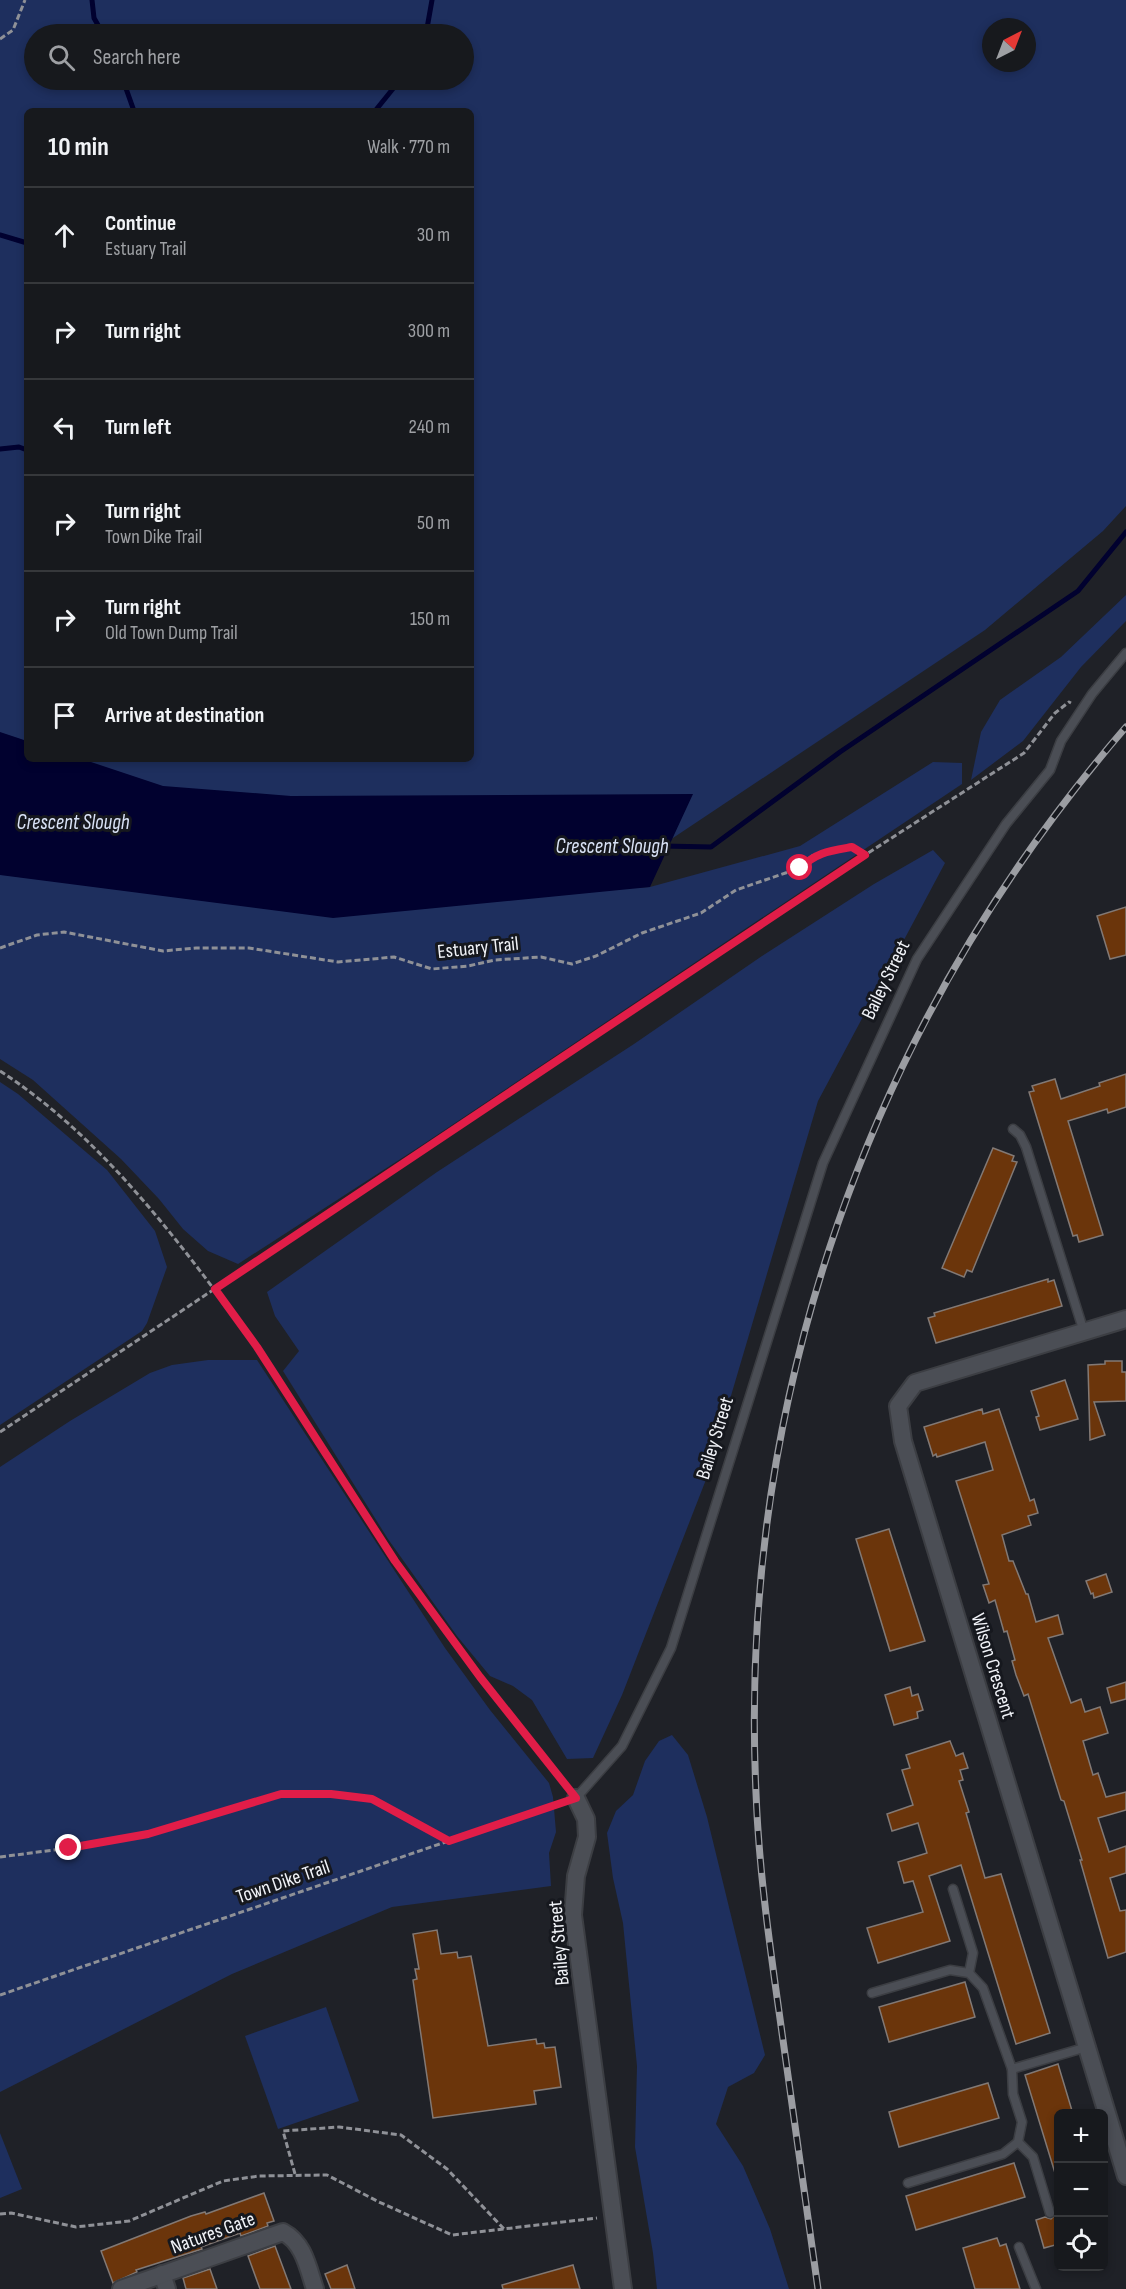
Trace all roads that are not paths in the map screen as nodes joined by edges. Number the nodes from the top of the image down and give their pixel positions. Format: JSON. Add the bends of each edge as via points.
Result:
{"nodes":[{"id":1,"x":1126,"y":653,"type":"edge"},
{"id":2,"x":1013,"y":1129,"type":"dead end"},
{"id":3,"x":1126,"y":1319,"type":"edge"},
{"id":4,"x":1084,"y":1332,"type":"junction"},
{"id":5,"x":576,"y":1798,"type":"joint"},
{"id":6,"x":953,"y":1889,"type":"dead end"},
{"id":7,"x":969,"y":1973,"type":"junction"},
{"id":8,"x":872,"y":1994,"type":"dead end"},
{"id":9,"x":1087,"y":2047,"type":"junction"},
{"id":10,"x":1012,"y":2069,"type":"junction"},
{"id":11,"x":1018,"y":2142,"type":"junction"},
{"id":12,"x":1126,"y":2176,"type":"edge"},
{"id":13,"x":908,"y":2183,"type":"dead end"},
{"id":14,"x":1050,"y":2213,"type":"dead end"},
{"id":15,"x":1019,"y":2247,"type":"dead end"},
{"id":16,"x":164,"y":2282,"type":"edge"},
{"id":17,"x":121,"y":2289,"type":"edge"},
{"id":18,"x":315,"y":2289,"type":"edge"},
{"id":19,"x":623,"y":2289,"type":"edge"},
{"id":20,"x":1036,"y":2289,"type":"edge"}],
"edges":[{"from":1,"to":5,"type":"lane","name":"Bailey Street","via":[[1084,706],[1061,741],[1050,770],[1006,824],[917,959],[823,1163],[671,1648],[622,1746]]},
{"from":2,"to":4,"type":"lane","via":[[1026,1147]]},
{"from":3,"to":4,"type":"street","name":"Wilson Crescent"},
{"from":4,"to":9,"type":"street","name":"Wilson Crescent","via":[[915,1383],[898,1406],[903,1441]]},
{"from":5,"to":19,"type":"street","name":"Bailey Street","via":[[586,1819],[587,1837],[576,1876],[573,1915]]},
{"from":6,"to":7,"type":"lane","via":[[972,1953]]},
{"from":7,"to":8,"type":"lane","via":[[950,1970]]},
{"from":7,"to":10,"type":"lane","via":[[983,1988]]},
{"from":9,"to":10,"type":"lane"},
{"from":9,"to":12,"type":"street","name":"Wilson Crescent"},
{"from":10,"to":11,"type":"lane","via":[[1013,2094],[1022,2122]]},
{"from":11,"to":13,"type":"lane","via":[[1003,2154]]},
{"from":11,"to":14,"type":"lane","via":[[1033,2157]]},
{"from":15,"to":20,"type":"lane"},
{"from":16,"to":17,"type":"street","name":"Natures Gate"},
{"from":16,"to":18,"type":"street","name":"Natures Gate","via":[[283,2232],[299,2244]]}]}
